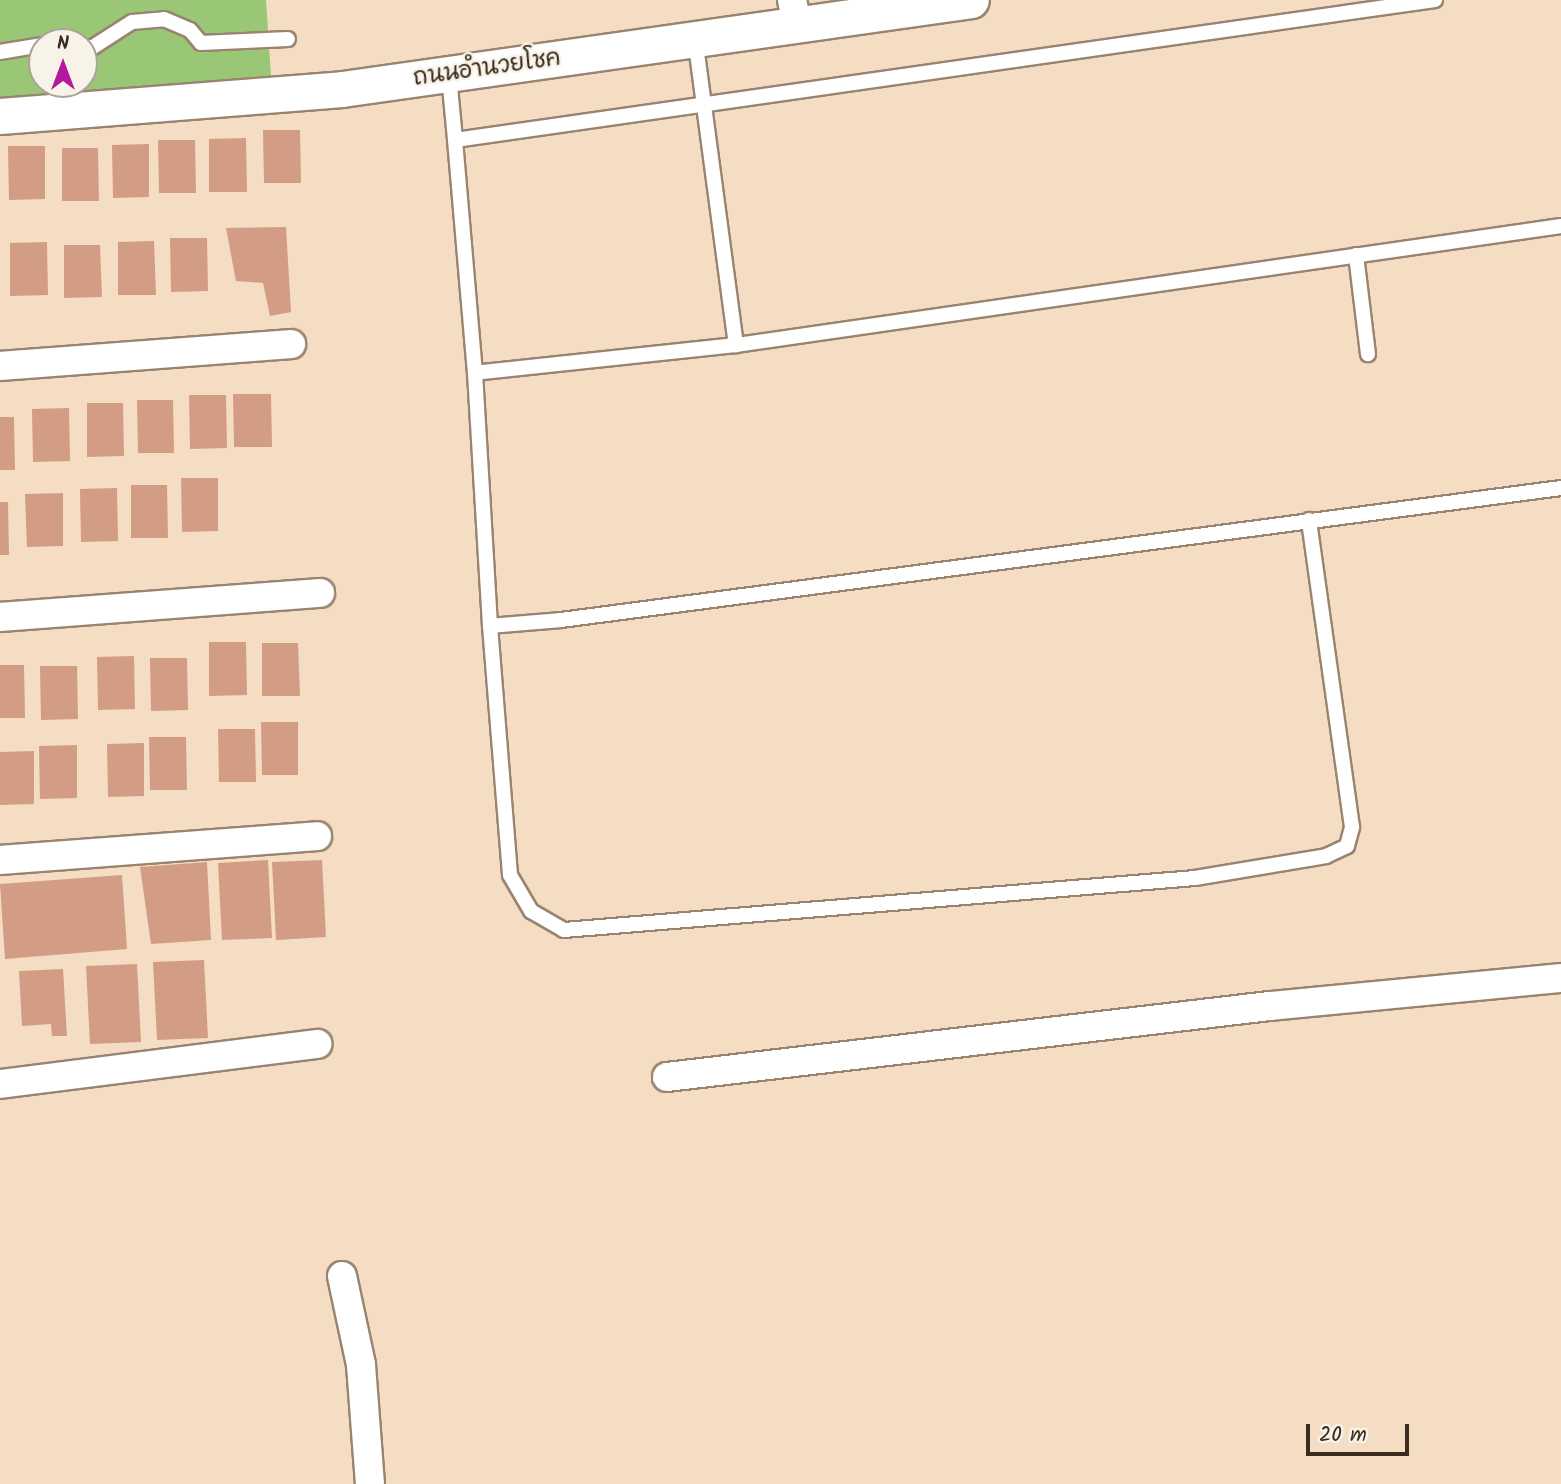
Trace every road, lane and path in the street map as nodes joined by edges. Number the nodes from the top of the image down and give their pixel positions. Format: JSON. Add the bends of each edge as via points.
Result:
{"nodes":[{"id":1,"x":971,"y":0,"type":"edge"},
{"id":2,"x":1435,"y":0,"type":"edge"},
{"id":3,"x":795,"y":12,"type":"edge"},
{"id":4,"x":695,"y":38,"type":"junction"},
{"id":5,"x":288,"y":39,"type":"dead end"},
{"id":6,"x":98,"y":44,"type":"edge"},
{"id":7,"x":28,"y":48,"type":"edge"},
{"id":8,"x":0,"y":52,"type":"edge"},
{"id":9,"x":449,"y":76,"type":"junction"},
{"id":10,"x":703,"y":105,"type":"junction"},
{"id":11,"x":0,"y":116,"type":"edge"},
{"id":12,"x":455,"y":140,"type":"junction"},
{"id":13,"x":1561,"y":226,"type":"edge"},
{"id":14,"x":1356,"y":255,"type":"junction"},
{"id":15,"x":291,"y":344,"type":"dead end"},
{"id":16,"x":736,"y":345,"type":"junction"},
{"id":17,"x":1368,"y":354,"type":"dead end"},
{"id":18,"x":0,"y":366,"type":"edge"},
{"id":19,"x":475,"y":373,"type":"junction"},
{"id":20,"x":1561,"y":488,"type":"edge"},
{"id":21,"x":1309,"y":520,"type":"junction"},
{"id":22,"x":320,"y":593,"type":"dead end"},
{"id":23,"x":0,"y":617,"type":"edge"},
{"id":24,"x":490,"y":626,"type":"junction"},
{"id":25,"x":317,"y":836,"type":"dead end"},
{"id":26,"x":0,"y":860,"type":"edge"},
{"id":27,"x":1561,"y":978,"type":"edge"},
{"id":28,"x":317,"y":1044,"type":"dead end"},
{"id":29,"x":667,"y":1077,"type":"dead end"},
{"id":30,"x":0,"y":1084,"type":"edge"},
{"id":31,"x":342,"y":1276,"type":"dead end"},
{"id":32,"x":370,"y":1484,"type":"edge"}],
"edges":[{"from":1,"to":3,"type":"street","name":"ถนนอำนวยโชค"},
{"from":2,"to":10,"type":"lane"},
{"from":3,"to":4,"type":"street","name":"ถนนอำนวยโชค"},
{"from":4,"to":9,"type":"street","name":"ถนนอำนวยโชค"},
{"from":4,"to":10,"type":"lane"},
{"from":5,"to":6,"type":"lane","via":[[201,43],[190,30],[164,19],[132,22]]},
{"from":7,"to":8,"type":"lane"},
{"from":9,"to":11,"type":"street","name":"ถนนอำนวยโชค"},
{"from":9,"to":12,"type":"lane"},
{"from":10,"to":12,"type":"lane"},
{"from":10,"to":16,"type":"lane"},
{"from":12,"to":19,"type":"lane"},
{"from":13,"to":14,"type":"lane"},
{"from":14,"to":16,"type":"lane"},
{"from":14,"to":17,"type":"lane"},
{"from":15,"to":18,"type":"street"},
{"from":16,"to":19,"type":"lane"},
{"from":19,"to":24,"type":"lane"},
{"from":20,"to":21,"type":"lane"},
{"from":21,"to":24,"type":"lane"},
{"from":21,"to":24,"type":"lane","via":[[1352,827],[1347,846],[1326,856],[1195,878],[564,930],[531,911],[510,875]]},
{"from":22,"to":23,"type":"street"},
{"from":25,"to":26,"type":"street"},
{"from":27,"to":29,"type":"street","via":[[1270,1006]]},
{"from":28,"to":30,"type":"street"},
{"from":31,"to":32,"type":"street","via":[[359,1354]]}]}
